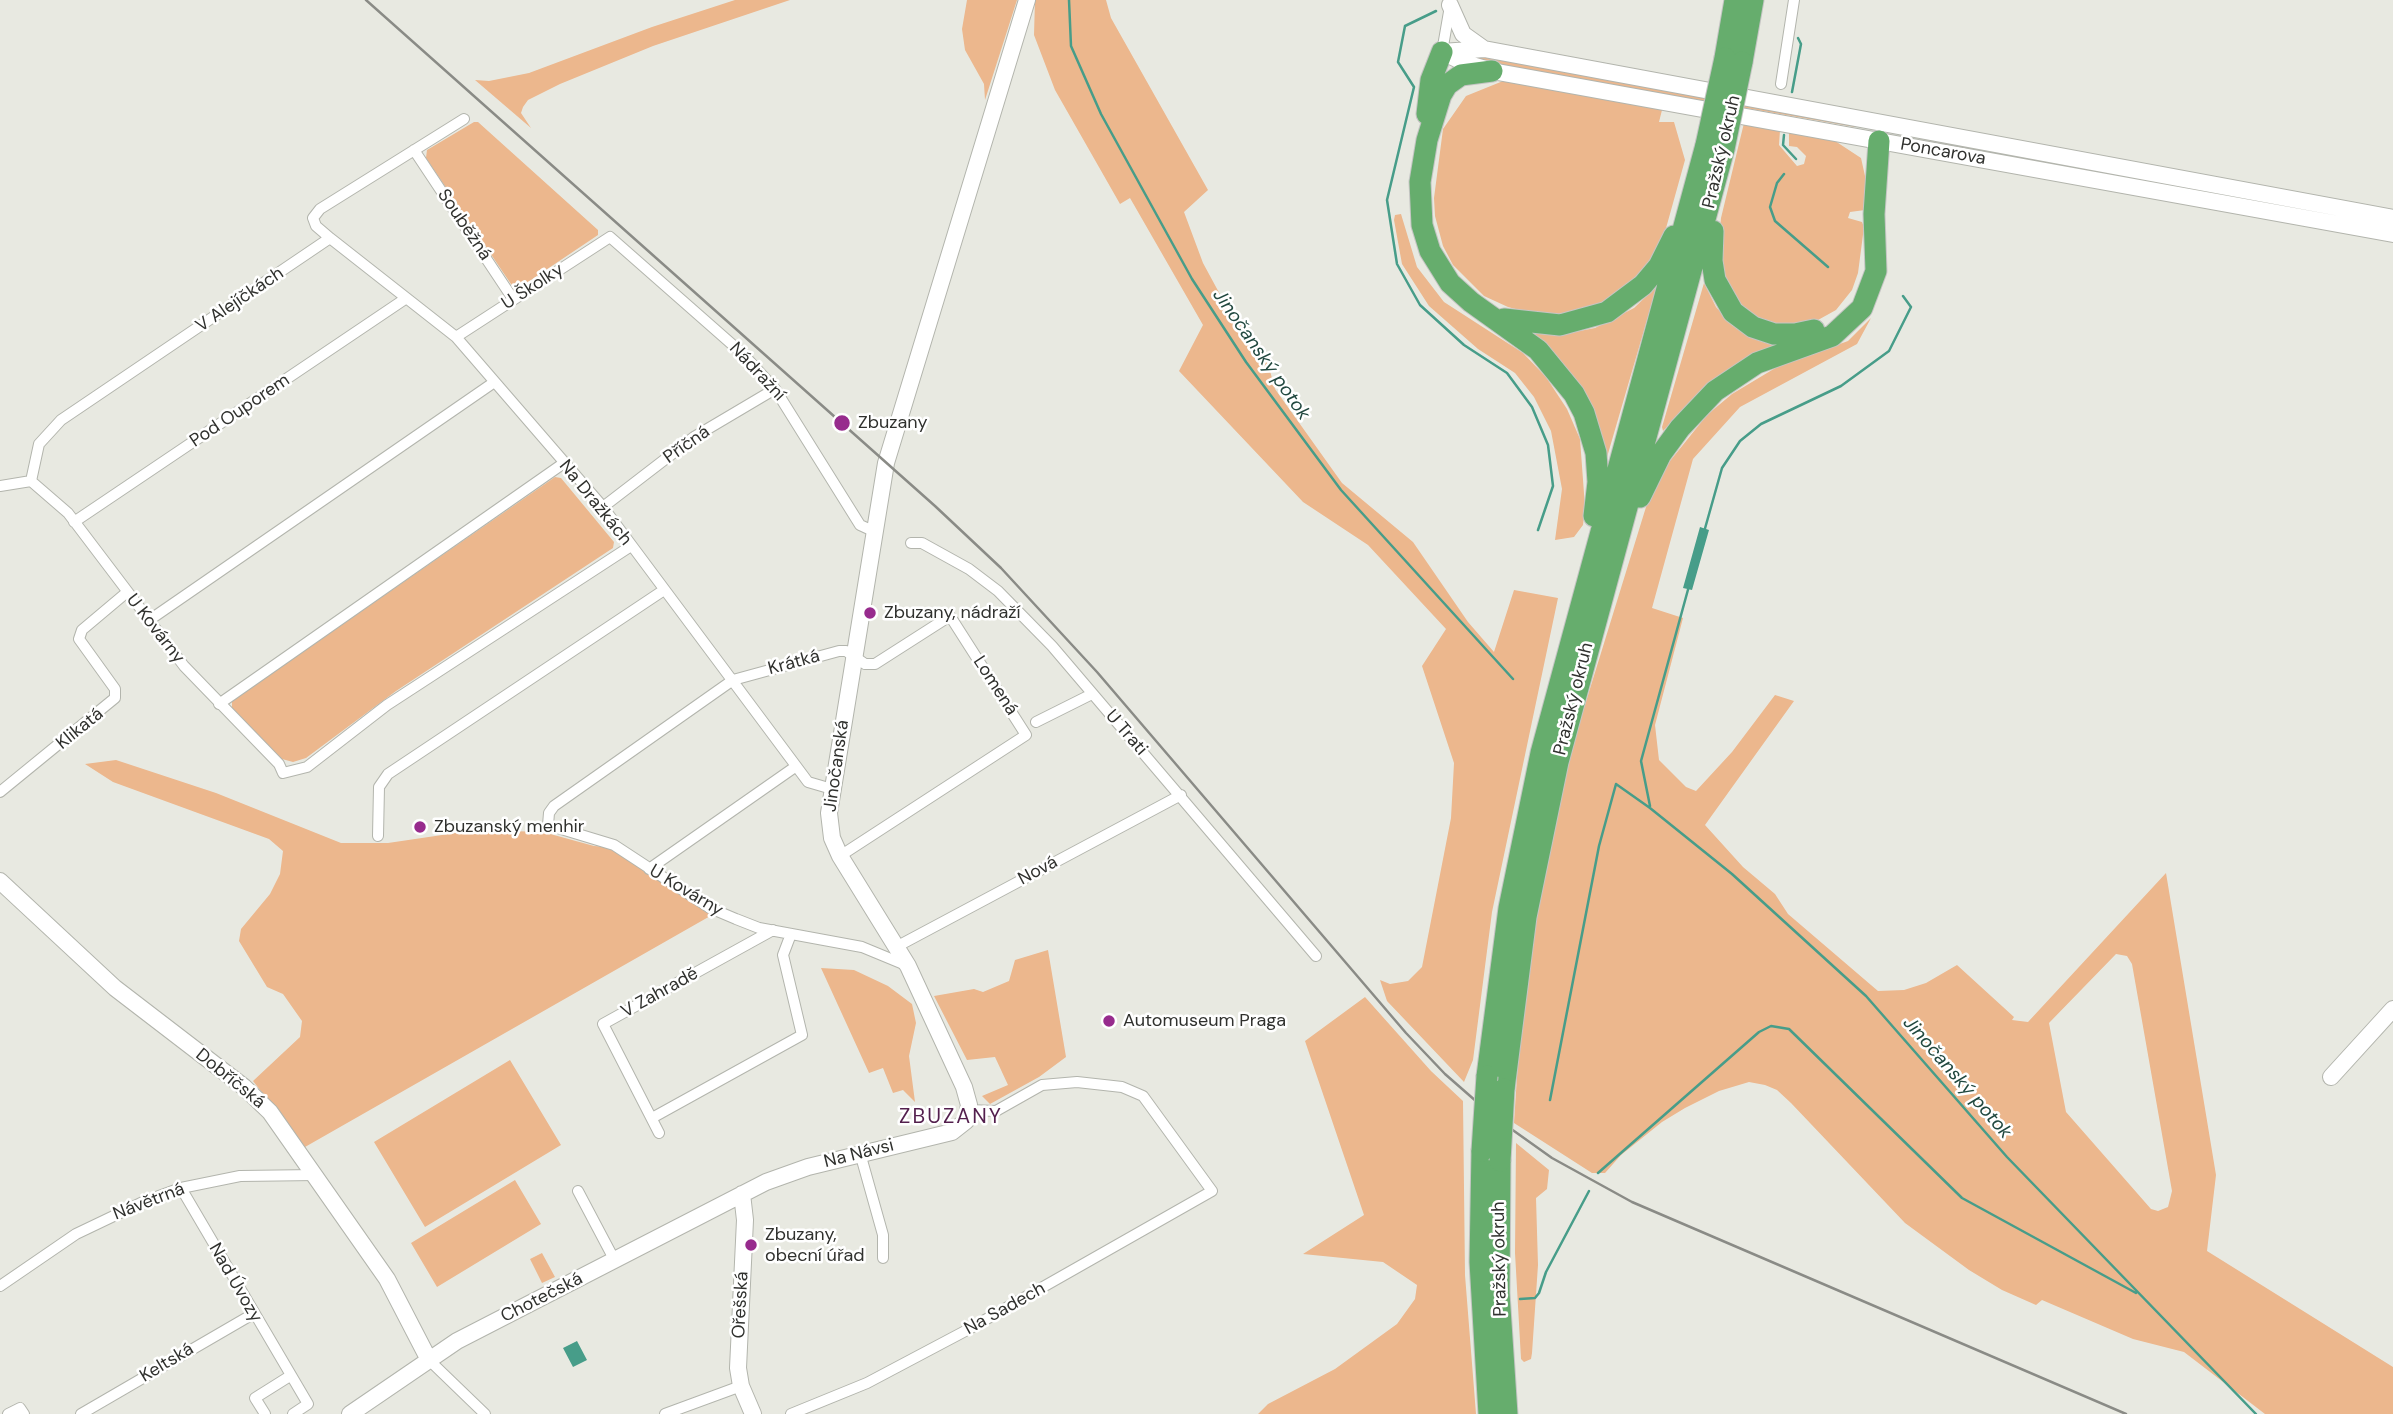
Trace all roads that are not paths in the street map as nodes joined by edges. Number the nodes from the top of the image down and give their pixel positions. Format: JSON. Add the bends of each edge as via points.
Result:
{"nodes":[{"id":1,"x":1027,"y":0,"type":"edge"},
{"id":2,"x":1735,"y":0,"type":"edge"},
{"id":3,"x":1754,"y":0,"type":"edge"},
{"id":4,"x":1794,"y":0,"type":"edge"},
{"id":5,"x":1451,"y":2,"type":"edge"},
{"id":6,"x":1484,"y":49,"type":"junction"},
{"id":7,"x":1442,"y":52,"type":"junction"},
{"id":8,"x":1733,"y":60,"type":"junction"},
{"id":9,"x":1492,"y":71,"type":"junction"},
{"id":10,"x":1781,"y":84,"type":"dead end"},
{"id":11,"x":1437,"y":107,"type":"junction"},
{"id":12,"x":464,"y":119,"type":"dead end"},
{"id":13,"x":1879,"y":132,"type":"junction"},
{"id":14,"x":1427,"y":140,"type":"junction"},
{"id":15,"x":1715,"y":147,"type":"junction"},
{"id":16,"x":414,"y":150,"type":"junction"},
{"id":17,"x":2133,"y":178,"type":"junction"},
{"id":18,"x":1697,"y":183,"type":"junction"},
{"id":19,"x":1874,"y":218,"type":"junction"},
{"id":20,"x":2393,"y":218,"type":"edge"},
{"id":21,"x":2393,"y":234,"type":"edge"},
{"id":22,"x":610,"y":237,"type":"joint"},
{"id":23,"x":330,"y":238,"type":"junction"},
{"id":24,"x":405,"y":299,"type":"junction"},
{"id":25,"x":513,"y":299,"type":"junction"},
{"id":26,"x":1495,"y":317,"type":"junction"},
{"id":27,"x":456,"y":337,"type":"junction"},
{"id":28,"x":493,"y":383,"type":"junction"},
{"id":29,"x":775,"y":389,"type":"junction"},
{"id":30,"x":564,"y":463,"type":"junction"},
{"id":31,"x":31,"y":481,"type":"junction"},
{"id":32,"x":0,"y":486,"type":"edge"},
{"id":33,"x":603,"y":507,"type":"junction"},
{"id":34,"x":74,"y":522,"type":"junction"},
{"id":35,"x":873,"y":531,"type":"junction"},
{"id":36,"x":911,"y":543,"type":"dead end"},
{"id":37,"x":631,"y":546,"type":"junction"},
{"id":38,"x":1611,"y":559,"type":"junction"},
{"id":39,"x":1588,"y":574,"type":"junction"},
{"id":40,"x":664,"y":590,"type":"junction"},
{"id":41,"x":126,"y":593,"type":"junction"},
{"id":42,"x":148,"y":621,"type":"junction"},
{"id":43,"x":853,"y":657,"type":"junction"},
{"id":44,"x":733,"y":680,"type":"junction"},
{"id":45,"x":1092,"y":694,"type":"junction"},
{"id":46,"x":219,"y":704,"type":"junction"},
{"id":47,"x":1036,"y":722,"type":"dead end"},
{"id":48,"x":795,"y":767,"type":"junction"},
{"id":49,"x":832,"y":789,"type":"junction"},
{"id":50,"x":0,"y":792,"type":"edge"},
{"id":51,"x":1181,"y":795,"type":"junction"},
{"id":52,"x":548,"y":825,"type":"joint"},
{"id":53,"x":378,"y":836,"type":"dead end"},
{"id":54,"x":840,"y":856,"type":"junction"},
{"id":55,"x":649,"y":869,"type":"junction"},
{"id":56,"x":0,"y":881,"type":"edge"},
{"id":57,"x":773,"y":930,"type":"junction"},
{"id":58,"x":791,"y":934,"type":"junction"},
{"id":59,"x":896,"y":947,"type":"junction"},
{"id":60,"x":1316,"y":956,"type":"dead end"},
{"id":61,"x":908,"y":966,"type":"junction"},
{"id":62,"x":2393,"y":1009,"type":"edge"},
{"id":63,"x":2332,"y":1077,"type":"dead end"},
{"id":64,"x":969,"y":1110,"type":"junction"},
{"id":65,"x":652,"y":1118,"type":"junction"},
{"id":66,"x":659,"y":1133,"type":"dead end"},
{"id":67,"x":860,"y":1153,"type":"junction"},
{"id":68,"x":1491,"y":1156,"type":"junction"},
{"id":69,"x":316,"y":1175,"type":"junction"},
{"id":70,"x":181,"y":1188,"type":"junction"},
{"id":71,"x":578,"y":1191,"type":"dead end"},
{"id":72,"x":742,"y":1194,"type":"junction"},
{"id":73,"x":883,"y":1258,"type":"dead end"},
{"id":74,"x":615,"y":1261,"type":"junction"},
{"id":75,"x":0,"y":1286,"type":"edge"},
{"id":76,"x":253,"y":1314,"type":"junction"},
{"id":77,"x":429,"y":1360,"type":"junction"},
{"id":78,"x":290,"y":1376,"type":"junction"},
{"id":79,"x":741,"y":1386,"type":"junction"},
{"id":80,"x":22,"y":1411,"type":"edge"},
{"id":81,"x":8,"y":1414,"type":"edge"},
{"id":82,"x":81,"y":1414,"type":"edge"},
{"id":83,"x":265,"y":1414,"type":"edge"},
{"id":84,"x":293,"y":1414,"type":"edge"},
{"id":85,"x":349,"y":1414,"type":"edge"},
{"id":86,"x":485,"y":1414,"type":"edge"},
{"id":87,"x":666,"y":1414,"type":"edge"},
{"id":88,"x":753,"y":1414,"type":"edge"},
{"id":89,"x":791,"y":1414,"type":"edge"},
{"id":90,"x":1489,"y":1414,"type":"edge"},
{"id":91,"x":1507,"y":1414,"type":"edge"}],
"edges":[{"from":1,"to":35,"type":"street","name":"Jinočanská","via":[[895,434]]},
{"from":2,"to":8,"type":"highway","name":"Pražský okruh"},
{"from":3,"to":8,"type":"highway","name":"Pražský okruh"},
{"from":4,"to":10,"type":"street"},
{"from":5,"to":6,"type":"street","via":[[1463,34]]},
{"from":5,"to":7,"type":"street"},
{"from":6,"to":7,"type":"street","name":"Poncarova"},
{"from":6,"to":13,"type":"street","name":"Poncarova"},
{"from":7,"to":9,"type":"street","name":"Poncarova"},
{"from":7,"to":11,"type":"highway"},
{"from":7,"to":14,"type":"highway","via":[[1428,93]]},
{"from":8,"to":15,"type":"highway","name":"Pražský okruh","bridge":true},
{"from":9,"to":11,"type":"highway","via":[[1456,78]]},
{"from":9,"to":13,"type":"street","name":"Poncarova"},
{"from":11,"to":14,"type":"highway"},
{"from":12,"to":16,"type":"street"},
{"from":13,"to":17,"type":"street","name":"Poncarova"},
{"from":13,"to":19,"type":"highway"},
{"from":14,"to":26,"type":"highway","via":[[1419,197],[1427,242],[1450,283]]},
{"from":15,"to":18,"type":"highway","name":"Pražský okruh"},
{"from":15,"to":19,"type":"highway","via":[[1713,271],[1728,305],[1753,327],[1774,334],[1803,333],[1840,314],[1861,282]]},
{"from":15,"to":38,"type":"highway","name":"Pražský okruh","via":[[1688,291]]},
{"from":16,"to":23,"type":"street","via":[[320,209],[313,218]]},
{"from":16,"to":25,"type":"street","name":"Souběžná"},
{"from":17,"to":20,"type":"street","name":"Poncarova"},
{"from":17,"to":21,"type":"street","name":"Poncarova"},
{"from":18,"to":26,"type":"highway","via":[[1659,266],[1619,305],[1594,318],[1567,324],[1528,324]]},
{"from":18,"to":39,"type":"highway","name":"Pražský okruh"},
{"from":19,"to":38,"type":"highway","via":[[1875,278],[1857,314],[1824,340],[1756,363],[1707,398],[1661,454]]},
{"from":22,"to":25,"type":"street","name":"U Školky"},
{"from":22,"to":29,"type":"street","name":"Nádražní","via":[[743,354]]},
{"from":23,"to":24,"type":"street","name":"Na Dražkách"},
{"from":23,"to":31,"type":"street","name":"V Alejíčkách","via":[[61,420],[40,444]]},
{"from":24,"to":27,"type":"street","name":"Na Dražkách"},
{"from":24,"to":34,"type":"street","name":"Pod Ouporem"},
{"from":25,"to":27,"type":"street","name":"U Školky"},
{"from":26,"to":39,"type":"highway","via":[[1553,366],[1574,394],[1591,432],[1598,482]]},
{"from":27,"to":28,"type":"street","name":"Na Dražkách"},
{"from":28,"to":30,"type":"street","name":"Na Dražkách"},
{"from":28,"to":42,"type":"street"},
{"from":29,"to":33,"type":"street","name":"Příčná","via":[[694,437]]},
{"from":29,"to":35,"type":"street","name":"Nádražní","via":[[860,526]]},
{"from":30,"to":33,"type":"street","name":"Na Dražkách"},
{"from":30,"to":46,"type":"street"},
{"from":31,"to":32,"type":"street"},
{"from":31,"to":34,"type":"street","name":"U Kovárny"},
{"from":33,"to":37,"type":"street","name":"Na Dražkách"},
{"from":34,"to":41,"type":"street","name":"U Kovárny"},
{"from":35,"to":43,"type":"street","name":"Jinočanská"},
{"from":36,"to":45,"type":"street","name":"U Trati","via":[[922,543],[998,591]]},
{"from":37,"to":40,"type":"street","name":"Na Dražkách"},
{"from":37,"to":46,"type":"street","name":"U Kovárny","via":[[387,705],[307,767],[283,772]]},
{"from":38,"to":68,"type":"highway","name":"Pražský okruh","bridge":true,"via":[[1536,864]]},
{"from":39,"to":68,"type":"highway","name":"Pražský okruh","bridge":true,"via":[[1519,855],[1501,959],[1487,1076]]},
{"from":40,"to":44,"type":"street","name":"Na Dražkách"},
{"from":40,"to":53,"type":"street","via":[[388,774],[379,787]]},
{"from":41,"to":42,"type":"street","name":"U Kovárny"},
{"from":41,"to":50,"type":"street","name":"Klikatá","via":[[82,630],[79,639],[115,689],[115,698]]},
{"from":42,"to":46,"type":"street","name":"U Kovárny"},
{"from":43,"to":44,"type":"street","name":"Krátká","via":[[839,651]]},
{"from":43,"to":49,"type":"street","name":"Jinočanská"},
{"from":43,"to":54,"type":"street","name":"Lomená","via":[[875,664],[950,616],[1026,735]]},
{"from":44,"to":48,"type":"street","name":"Na Dražkách"},
{"from":44,"to":52,"type":"street","name":"Krátká","via":[[554,806]]},
{"from":45,"to":47,"type":"street"},
{"from":45,"to":51,"type":"street","name":"U Trati"},
{"from":48,"to":49,"type":"street","name":"Na Dražkách","via":[[807,782]]},
{"from":48,"to":55,"type":"street"},
{"from":49,"to":54,"type":"street","name":"Jinočanská","via":[[829,823]]},
{"from":51,"to":59,"type":"street","name":"Nová"},
{"from":51,"to":60,"type":"street","name":"U Trati"},
{"from":52,"to":55,"type":"street","name":"U Kovárny","via":[[614,845]]},
{"from":54,"to":59,"type":"street","name":"Jinočanská"},
{"from":55,"to":57,"type":"street","name":"U Kovárny","via":[[710,908]]},
{"from":56,"to":69,"type":"street","name":"Dobříčská","via":[[115,988],[244,1087],[270,1112]]},
{"from":57,"to":58,"type":"street","name":"U Kovárny"},
{"from":57,"to":65,"type":"street","name":"V Zahradě","via":[[603,1024]]},
{"from":58,"to":61,"type":"street","name":"U Kovárny","via":[[862,947]]},
{"from":58,"to":65,"type":"street","via":[[783,955],[802,1035]]},
{"from":59,"to":61,"type":"street","name":"Jinočanská"},
{"from":61,"to":64,"type":"street","name":"Jinočanská","via":[[964,1087]]},
{"from":62,"to":63,"type":"street"},
{"from":64,"to":67,"type":"street","name":"Na Návsi","via":[[963,1126],[952,1132]]},
{"from":64,"to":89,"type":"street","name":"Na Sadech","via":[[996,1111],[1042,1085],[1077,1082],[1122,1087],[1143,1096],[1212,1191],[867,1383]]},
{"from":65,"to":66,"type":"street","name":"V Zahradě"},
{"from":67,"to":72,"type":"street","name":"Na Návsi","via":[[788,1173]]},
{"from":67,"to":73,"type":"street","via":[[883,1235]]},
{"from":68,"to":90,"type":"highway","name":"Pražský okruh","via":[[1480,1262]]},
{"from":68,"to":91,"type":"highway","name":"Pražský okruh"},
{"from":69,"to":70,"type":"street","name":"Návětrná","via":[[240,1176]]},
{"from":69,"to":77,"type":"street","name":"Dobříčská","via":[[395,1290]]},
{"from":70,"to":75,"type":"street","name":"Návětrná","via":[[76,1234]]},
{"from":70,"to":76,"type":"street","name":"Nad Úvozy"},
{"from":71,"to":74,"type":"street"},
{"from":72,"to":74,"type":"street","name":"Chotečská"},
{"from":72,"to":79,"type":"street","name":"Ořešská"},
{"from":74,"to":77,"type":"street","name":"Chotečská"},
{"from":76,"to":78,"type":"street","name":"Nad Úvozy"},
{"from":76,"to":82,"type":"street","name":"Keltská"},
{"from":77,"to":85,"type":"street","name":"Chotečská"},
{"from":77,"to":86,"type":"street"},
{"from":78,"to":83,"type":"street","via":[[255,1398]]},
{"from":78,"to":84,"type":"street","name":"Nad Úvozy","via":[[307,1404]]},
{"from":79,"to":87,"type":"street"},
{"from":79,"to":88,"type":"street","name":"Ořešská"},
{"from":80,"to":81,"type":"street"}]}
